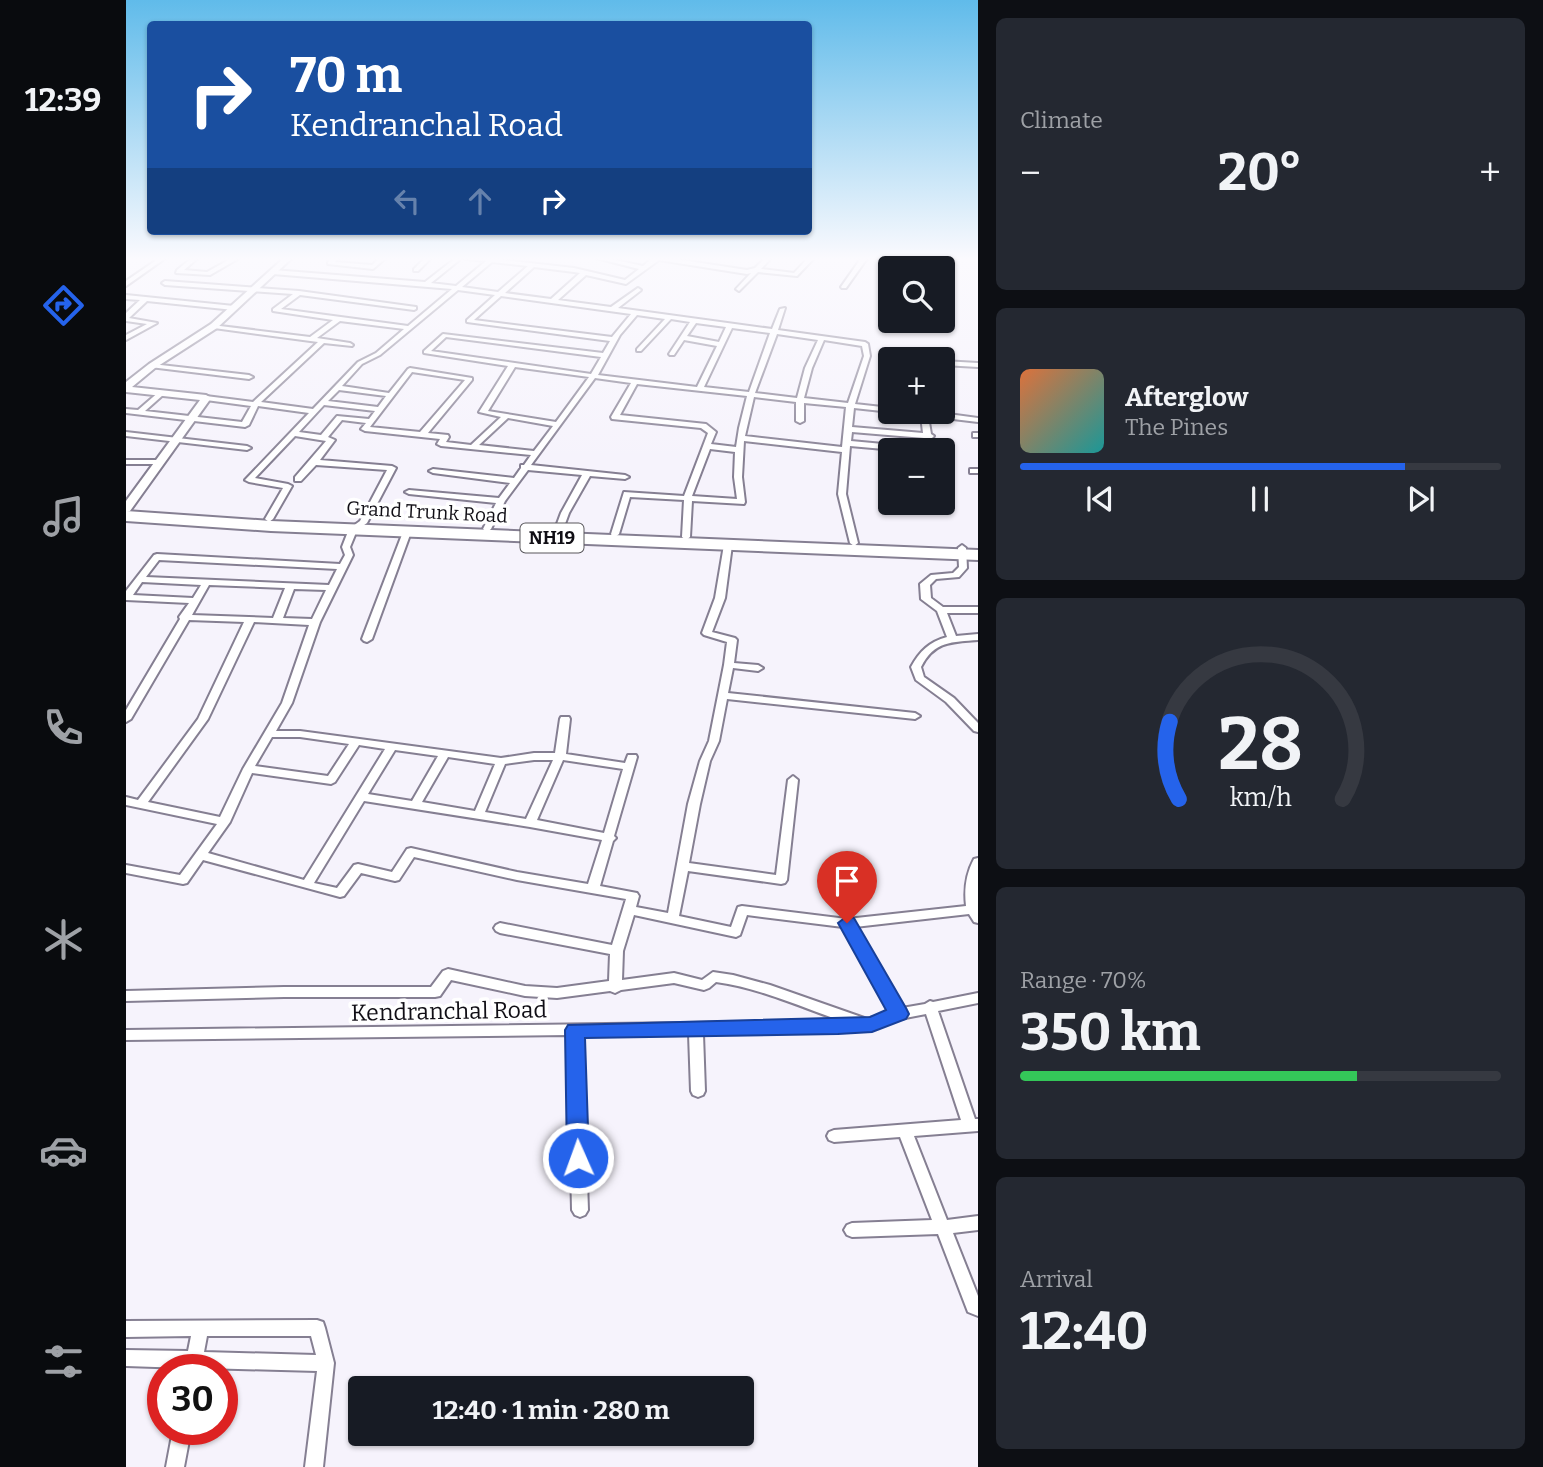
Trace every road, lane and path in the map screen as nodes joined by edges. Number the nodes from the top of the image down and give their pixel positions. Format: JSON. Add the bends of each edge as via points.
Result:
{"nodes":[{"id":1,"x":149,"y":325,"type":"edge"},
{"id":2,"x":329,"y":325,"type":"edge"},
{"id":3,"x":391,"y":325,"type":"edge"},
{"id":4,"x":412,"y":325,"type":"edge"},
{"id":5,"x":504,"y":325,"type":"edge"},
{"id":6,"x":625,"y":325,"type":"edge"},
{"id":7,"x":661,"y":325,"type":"edge"},
{"id":8,"x":691,"y":325,"type":"edge"},
{"id":9,"x":719,"y":325,"type":"edge"},
{"id":10,"x":777,"y":325,"type":"edge"},
{"id":11,"x":214,"y":326,"type":"joint"},
{"id":12,"x":730,"y":327,"type":"junction"},
{"id":13,"x":409,"y":328,"type":"junction"},
{"id":14,"x":775,"y":332,"type":"junction"},
{"id":15,"x":126,"y":338,"type":"edge"},
{"id":16,"x":684,"y":338,"type":"junction"},
{"id":17,"x":822,"y":338,"type":"junction"},
{"id":18,"x":613,"y":339,"type":"junction"},
{"id":19,"x":312,"y":340,"type":"junction"},
{"id":20,"x":323,"y":341,"type":"junction"},
{"id":21,"x":719,"y":344,"type":"junction"},
{"id":22,"x":350,"y":345,"type":"dead end"},
{"id":23,"x":639,"y":350,"type":"dead end"},
{"id":24,"x":672,"y":354,"type":"dead end"},
{"id":25,"x":604,"y":355,"type":"junction"},
{"id":26,"x":513,"y":364,"type":"junction"},
{"id":27,"x":955,"y":364,"type":"edge"},
{"id":28,"x":978,"y":365,"type":"edge"},
{"id":29,"x":152,"y":366,"type":"junction"},
{"id":30,"x":594,"y":375,"type":"junction"},
{"id":31,"x":250,"y":377,"type":"dead end"},
{"id":32,"x":635,"y":382,"type":"junction"},
{"id":33,"x":336,"y":387,"type":"junction"},
{"id":34,"x":126,"y":388,"type":"edge"},
{"id":35,"x":699,"y":390,"type":"junction"},
{"id":36,"x":160,"y":393,"type":"junction"},
{"id":37,"x":391,"y":395,"type":"junction"},
{"id":38,"x":751,"y":395,"type":"junction"},
{"id":39,"x":206,"y":398,"type":"junction"},
{"id":40,"x":798,"y":401,"type":"junction"},
{"id":41,"x":322,"y":403,"type":"junction"},
{"id":42,"x":255,"y":404,"type":"junction"},
{"id":43,"x":850,"y":407,"type":"junction"},
{"id":44,"x":381,"y":409,"type":"junction"},
{"id":45,"x":878,"y":409,"type":"edge"},
{"id":46,"x":126,"y":411,"type":"edge"},
{"id":47,"x":314,"y":411,"type":"junction"},
{"id":48,"x":139,"y":413,"type":"junction"},
{"id":49,"x":506,"y":416,"type":"junction"},
{"id":50,"x":955,"y":417,"type":"edge"},
{"id":51,"x":191,"y":419,"type":"junction"},
{"id":52,"x":978,"y":420,"type":"edge"},
{"id":53,"x":371,"y":421,"type":"junction"},
{"id":54,"x":800,"y":421,"type":"dead end"},
{"id":55,"x":556,"y":424,"type":"junction"},
{"id":56,"x":927,"y":424,"type":"edge"},
{"id":57,"x":847,"y":429,"type":"junction"},
{"id":58,"x":292,"y":433,"type":"junction"},
{"id":59,"x":126,"y":434,"type":"edge"},
{"id":60,"x":422,"y":435,"type":"junction"},
{"id":61,"x":930,"y":436,"type":"joint"},
{"id":62,"x":323,"y":438,"type":"junction"},
{"id":63,"x":741,"y":438,"type":"junction"},
{"id":64,"x":176,"y":440,"type":"junction"},
{"id":65,"x":474,"y":446,"type":"junction"},
{"id":66,"x":708,"y":446,"type":"junction"},
{"id":67,"x":846,"y":447,"type":"junction"},
{"id":68,"x":247,"y":448,"type":"dead end"},
{"id":69,"x":878,"y":448,"type":"edge"},
{"id":70,"x":740,"y":450,"type":"junction"},
{"id":71,"x":534,"y":453,"type":"junction"},
{"id":72,"x":126,"y":462,"type":"edge"},
{"id":73,"x":159,"y":462,"type":"junction"},
{"id":74,"x":314,"y":462,"type":"junction"},
{"id":75,"x":524,"y":467,"type":"junction"},
{"id":76,"x":433,"y":471,"type":"dead end"},
{"id":77,"x":587,"y":474,"type":"junction"},
{"id":78,"x":625,"y":477,"type":"dead end"},
{"id":79,"x":298,"y":479,"type":"dead end"},
{"id":80,"x":515,"y":481,"type":"junction"},
{"id":81,"x":409,"y":492,"type":"dead end"},
{"id":82,"x":688,"y":496,"type":"junction"},
{"id":83,"x":501,"y":501,"type":"junction"},
{"id":84,"x":126,"y":513,"type":"edge"},
{"id":85,"x":270,"y":519,"type":"junction"},
{"id":86,"x":358,"y":526,"type":"junction"},
{"id":87,"x":487,"y":529,"type":"junction"},
{"id":88,"x":407,"y":532,"type":"junction"},
{"id":89,"x":558,"y":532,"type":"junction"},
{"id":90,"x":615,"y":534,"type":"junction"},
{"id":91,"x":686,"y":537,"type":"junction"},
{"id":92,"x":854,"y":543,"type":"junction"},
{"id":93,"x":728,"y":545,"type":"junction"},
{"id":94,"x":970,"y":551,"type":"edge"},
{"id":95,"x":342,"y":567,"type":"junction"},
{"id":96,"x":140,"y":579,"type":"junction"},
{"id":97,"x":206,"y":583,"type":"junction"},
{"id":98,"x":290,"y":586,"type":"junction"},
{"id":99,"x":333,"y":588,"type":"junction"},
{"id":100,"x":126,"y":597,"type":"edge"},
{"id":101,"x":196,"y":601,"type":"junction"},
{"id":102,"x":941,"y":610,"type":"junction"},
{"id":103,"x":978,"y":610,"type":"edge"},
{"id":104,"x":184,"y":617,"type":"junction"},
{"id":105,"x":250,"y":620,"type":"junction"},
{"id":106,"x":277,"y":620,"type":"junction"},
{"id":107,"x":315,"y":622,"type":"junction"},
{"id":108,"x":978,"y":637,"type":"edge"},
{"id":109,"x":952,"y":638,"type":"junction"},
{"id":110,"x":367,"y":639,"type":"dead end"},
{"id":111,"x":729,"y":665,"type":"junction"},
{"id":112,"x":758,"y":668,"type":"dead end"},
{"id":113,"x":724,"y":696,"type":"junction"},
{"id":114,"x":915,"y":716,"type":"dead end"},
{"id":115,"x":126,"y":719,"type":"edge"},
{"id":116,"x":565,"y":719,"type":"dead end"},
{"id":117,"x":978,"y":729,"type":"edge"},
{"id":118,"x":269,"y":734,"type":"junction"},
{"id":119,"x":356,"y":741,"type":"junction"},
{"id":120,"x":391,"y":747,"type":"junction"},
{"id":121,"x":444,"y":755,"type":"junction"},
{"id":122,"x":560,"y":756,"type":"junction"},
{"id":123,"x":501,"y":761,"type":"junction"},
{"id":124,"x":248,"y":769,"type":"junction"},
{"id":125,"x":793,"y":780,"type":"dead end"},
{"id":126,"x":362,"y":797,"type":"junction"},
{"id":127,"x":126,"y":801,"type":"edge"},
{"id":128,"x":141,"y":804,"type":"junction"},
{"id":129,"x":415,"y":805,"type":"junction"},
{"id":130,"x":478,"y":816,"type":"junction"},
{"id":131,"x":224,"y":822,"type":"junction"},
{"id":132,"x":530,"y":824,"type":"junction"},
{"id":133,"x":610,"y":838,"type":"junction"},
{"id":134,"x":201,"y":855,"type":"junction"},
{"id":135,"x":978,"y":862,"type":"edge"},
{"id":136,"x":684,"y":866,"type":"junction"},
{"id":137,"x":126,"y":869,"type":"edge"},
{"id":138,"x":307,"y":885,"type":"junction"},
{"id":139,"x":593,"y":889,"type":"junction"},
{"id":140,"x":629,"y":910,"type":"junction"},
{"id":141,"x":976,"y":913,"type":"edge"},
{"id":142,"x":673,"y":917,"type":"junction"},
{"id":143,"x":847,"y":923,"type":"junction"},
{"id":144,"x":500,"y":928,"type":"dead end"},
{"id":145,"x":617,"y":951,"type":"junction"},
{"id":146,"x":615,"y":988,"type":"junction"},
{"id":147,"x":126,"y":996,"type":"edge"},
{"id":148,"x":978,"y":998,"type":"edge"},
{"id":149,"x":930,"y":1006,"type":"junction"},
{"id":150,"x":899,"y":1014,"type":"junction"},
{"id":151,"x":872,"y":1024,"type":"junction"},
{"id":152,"x":696,"y":1028,"type":"junction"},
{"id":153,"x":575,"y":1030,"type":"junction"},
{"id":154,"x":126,"y":1035,"type":"edge"},
{"id":155,"x":698,"y":1090,"type":"dead end"},
{"id":156,"x":974,"y":1125,"type":"edge"},
{"id":157,"x":905,"y":1131,"type":"junction"},
{"id":158,"x":834,"y":1136,"type":"dead end"},
{"id":159,"x":579,"y":1210,"type":"dead end"},
{"id":160,"x":978,"y":1223,"type":"edge"},
{"id":161,"x":943,"y":1227,"type":"junction"},
{"id":162,"x":852,"y":1230,"type":"dead end"},
{"id":163,"x":978,"y":1308,"type":"edge"},
{"id":164,"x":126,"y":1329,"type":"edge"},
{"id":165,"x":200,"y":1329,"type":"junction"},
{"id":166,"x":196,"y":1354,"type":"edge"},
{"id":167,"x":126,"y":1358,"type":"edge"},
{"id":168,"x":147,"y":1360,"type":"edge"},
{"id":169,"x":326,"y":1363,"type":"junction"},
{"id":170,"x":238,"y":1364,"type":"edge"},
{"id":171,"x":179,"y":1445,"type":"edge"},
{"id":172,"x":175,"y":1467,"type":"edge"},
{"id":173,"x":314,"y":1467,"type":"edge"}],
"edges":[{"from":1,"to":15,"type":"street"},
{"from":2,"to":19,"type":"street"},
{"from":3,"to":13,"type":"street"},
{"from":4,"to":13,"type":"street"},
{"from":5,"to":18,"type":"street"},
{"from":6,"to":18,"type":"street"},
{"from":7,"to":23,"type":"street"},
{"from":8,"to":16,"type":"street"},
{"from":9,"to":12,"type":"street"},
{"from":10,"to":14,"type":"street"},
{"from":11,"to":19,"type":"street"},
{"from":11,"to":29,"type":"street"},
{"from":12,"to":14,"type":"street"},
{"from":12,"to":21,"type":"street"},
{"from":13,"to":33,"type":"street","via":[[360,363]]},
{"from":14,"to":17,"type":"street"},
{"from":14,"to":38,"type":"street"},
{"from":16,"to":21,"type":"street"},
{"from":16,"to":24,"type":"street"},
{"from":17,"to":40,"type":"street"},
{"from":17,"to":43,"type":"street","via":[[865,344],[867,356]]},
{"from":18,"to":25,"type":"street"},
{"from":19,"to":20,"type":"street"},
{"from":20,"to":22,"type":"street"},
{"from":20,"to":42,"type":"street"},
{"from":21,"to":35,"type":"street"},
{"from":25,"to":26,"type":"street","via":[[446,335],[426,352]]},
{"from":25,"to":30,"type":"street"},
{"from":26,"to":30,"type":"street"},
{"from":26,"to":49,"type":"street","via":[[483,412]]},
{"from":27,"to":28,"type":"street"},
{"from":29,"to":31,"type":"street"},
{"from":29,"to":34,"type":"street"},
{"from":30,"to":32,"type":"street"},
{"from":30,"to":55,"type":"street"},
{"from":32,"to":35,"type":"street"},
{"from":32,"to":66,"type":"street","via":[[615,417],[703,426],[712,432]]},
{"from":33,"to":37,"type":"street"},
{"from":33,"to":41,"type":"street"},
{"from":34,"to":36,"type":"street"},
{"from":35,"to":38,"type":"street"},
{"from":36,"to":39,"type":"street"},
{"from":36,"to":48,"type":"street"},
{"from":37,"to":44,"type":"street"},
{"from":37,"to":60,"type":"street","via":[[410,370],[470,379]]},
{"from":38,"to":40,"type":"street"},
{"from":38,"to":63,"type":"street"},
{"from":39,"to":42,"type":"street"},
{"from":39,"to":51,"type":"street"},
{"from":40,"to":43,"type":"street"},
{"from":40,"to":54,"type":"street"},
{"from":41,"to":44,"type":"street"},
{"from":41,"to":47,"type":"street"},
{"from":42,"to":47,"type":"street"},
{"from":42,"to":51,"type":"street","via":[[244,425]]},
{"from":43,"to":45,"type":"street"},
{"from":43,"to":57,"type":"street"},
{"from":44,"to":53,"type":"street"},
{"from":46,"to":48,"type":"street"},
{"from":47,"to":58,"type":"street"},
{"from":48,"to":51,"type":"street"},
{"from":49,"to":55,"type":"street"},
{"from":49,"to":65,"type":"street"},
{"from":50,"to":52,"type":"street"},
{"from":51,"to":64,"type":"street"},
{"from":53,"to":60,"type":"street","via":[[365,429]]},
{"from":53,"to":62,"type":"street","via":[[340,418]]},
{"from":55,"to":71,"type":"street"},
{"from":56,"to":61,"type":"street"},
{"from":57,"to":61,"type":"street"},
{"from":57,"to":67,"type":"street"},
{"from":58,"to":62,"type":"street"},
{"from":58,"to":85,"type":"street","via":[[249,480],[288,486]]},
{"from":59,"to":64,"type":"street"},
{"from":60,"to":65,"type":"street","via":[[445,437],[441,444]]},
{"from":62,"to":74,"type":"street","via":[[331,440]]},
{"from":63,"to":67,"type":"street"},
{"from":63,"to":70,"type":"street"},
{"from":64,"to":68,"type":"street"},
{"from":64,"to":73,"type":"street"},
{"from":65,"to":71,"type":"street"},
{"from":66,"to":70,"type":"street"},
{"from":66,"to":82,"type":"street"},
{"from":67,"to":69,"type":"street"},
{"from":67,"to":92,"type":"street","via":[[842,494]]},
{"from":70,"to":82,"type":"street","via":[[736,479],[741,502]]},
{"from":71,"to":75,"type":"street"},
{"from":72,"to":73,"type":"street"},
{"from":73,"to":84,"type":"street"},
{"from":74,"to":79,"type":"street"},
{"from":74,"to":86,"type":"street","via":[[392,468]]},
{"from":75,"to":77,"type":"street"},
{"from":75,"to":80,"type":"street"},
{"from":76,"to":80,"type":"street"},
{"from":77,"to":78,"type":"street"},
{"from":77,"to":89,"type":"street"},
{"from":80,"to":83,"type":"street"},
{"from":81,"to":83,"type":"street"},
{"from":82,"to":90,"type":"street","via":[[627,494]]},
{"from":82,"to":91,"type":"street"},
{"from":83,"to":87,"type":"street"},
{"from":84,"to":85,"type":"highway","name":"Grand Trunk Road","number":"NH19"},
{"from":84,"to":86,"type":"highway","name":"Grand Trunk Road","number":"NH19"},
{"from":85,"to":86,"type":"highway","name":"Grand Trunk Road","number":"NH19"},
{"from":86,"to":87,"type":"highway","name":"Grand Trunk Road","number":"NH19"},
{"from":86,"to":88,"type":"highway","name":"Grand Trunk Road","number":"NH19"},
{"from":86,"to":95,"type":"street","via":[[346,547],[349,555]]},
{"from":87,"to":89,"type":"highway","name":"Grand Trunk Road","number":"NH19"},
{"from":88,"to":93,"type":"highway","name":"Grand Trunk Road","number":"NH19"},
{"from":88,"to":110,"type":"street"},
{"from":89,"to":90,"type":"highway","name":"Grand Trunk Road","number":"NH19"},
{"from":90,"to":91,"type":"highway","name":"Grand Trunk Road","number":"NH19"},
{"from":91,"to":92,"type":"highway","name":"Grand Trunk Road","number":"NH19"},
{"from":92,"to":94,"type":"highway","name":"Grand Trunk Road","number":"NH19"},
{"from":93,"to":94,"type":"highway","name":"Grand Trunk Road","number":"NH19"},
{"from":93,"to":111,"type":"street","via":[[720,598],[707,633],[732,640]]},
{"from":94,"to":102,"type":"street","via":[[956,575],[934,577],[925,584],[926,599]]},
{"from":95,"to":96,"type":"street","via":[[157,558]]},
{"from":95,"to":99,"type":"street"},
{"from":96,"to":97,"type":"street"},
{"from":96,"to":100,"type":"street"},
{"from":97,"to":98,"type":"street"},
{"from":97,"to":101,"type":"street"},
{"from":98,"to":99,"type":"street"},
{"from":98,"to":106,"type":"street"},
{"from":99,"to":107,"type":"street"},
{"from":100,"to":101,"type":"street"},
{"from":101,"to":104,"type":"street"},
{"from":102,"to":103,"type":"street"},
{"from":102,"to":109,"type":"street"},
{"from":104,"to":105,"type":"street"},
{"from":104,"to":115,"type":"street"},
{"from":105,"to":106,"type":"street"},
{"from":105,"to":128,"type":"street","via":[[203,719]]},
{"from":106,"to":107,"type":"street"},
{"from":107,"to":118,"type":"street","via":[[288,703]]},
{"from":108,"to":109,"type":"street"},
{"from":109,"to":117,"type":"street","via":[[932,644],[920,655],[916,667],[920,678]]},
{"from":111,"to":112,"type":"street"},
{"from":111,"to":113,"type":"street"},
{"from":113,"to":114,"type":"street"},
{"from":113,"to":136,"type":"street","via":[[694,804]]},
{"from":116,"to":122,"type":"street"},
{"from":118,"to":119,"type":"street"},
{"from":118,"to":124,"type":"street"},
{"from":119,"to":120,"type":"street"},
{"from":119,"to":124,"type":"street","via":[[331,780]]},
{"from":120,"to":121,"type":"street"},
{"from":120,"to":126,"type":"street"},
{"from":121,"to":123,"type":"street"},
{"from":121,"to":129,"type":"street"},
{"from":122,"to":123,"type":"street","via":[[524,755]]},
{"from":122,"to":132,"type":"street"},
{"from":122,"to":133,"type":"street","via":[[631,762]]},
{"from":123,"to":130,"type":"street"},
{"from":124,"to":131,"type":"street"},
{"from":125,"to":136,"type":"street","via":[[781,880]]},
{"from":126,"to":129,"type":"street"},
{"from":126,"to":138,"type":"street"},
{"from":127,"to":128,"type":"street"},
{"from":128,"to":131,"type":"street"},
{"from":129,"to":130,"type":"street"},
{"from":130,"to":132,"type":"street"},
{"from":131,"to":134,"type":"street"},
{"from":132,"to":133,"type":"street"},
{"from":133,"to":139,"type":"street"},
{"from":134,"to":137,"type":"street","via":[[183,880]]},
{"from":134,"to":138,"type":"street"},
{"from":135,"to":141,"type":"street","via":[[971,878]]},
{"from":136,"to":142,"type":"street"},
{"from":138,"to":139,"type":"street","via":[[340,893],[358,868],[394,877],[411,852]]},
{"from":139,"to":140,"type":"street","via":[[633,896]]},
{"from":140,"to":142,"type":"street"},
{"from":140,"to":145,"type":"street"},
{"from":141,"to":143,"type":"street"},
{"from":142,"to":143,"type":"street","via":[[736,932],[742,910]]},
{"from":143,"to":150,"type":"street"},
{"from":144,"to":145,"type":"street"},
{"from":145,"to":146,"type":"street"},
{"from":146,"to":147,"type":"street","via":[[525,991],[448,974],[435,992]]},
{"from":146,"to":151,"type":"street","via":[[674,978],[704,985],[713,977],[737,979],[801,999],[833,1015]]},
{"from":148,"to":149,"type":"street","name":"Kendranchal Road"},
{"from":149,"to":150,"type":"street","name":"Kendranchal Road"},
{"from":149,"to":156,"type":"street"},
{"from":150,"to":151,"type":"street","name":"Kendranchal Road"},
{"from":151,"to":152,"type":"street","name":"Kendranchal Road"},
{"from":152,"to":153,"type":"street","name":"Kendranchal Road"},
{"from":152,"to":155,"type":"street"},
{"from":153,"to":154,"type":"street","name":"Kendranchal Road"},
{"from":153,"to":159,"type":"street"},
{"from":156,"to":157,"type":"street"},
{"from":157,"to":158,"type":"street"},
{"from":157,"to":161,"type":"street"},
{"from":160,"to":161,"type":"street"},
{"from":161,"to":162,"type":"street"},
{"from":161,"to":163,"type":"street"},
{"from":164,"to":165,"type":"street"},
{"from":165,"to":166,"type":"street"},
{"from":165,"to":169,"type":"street","via":[[317,1328]]},
{"from":167,"to":168,"type":"street"},
{"from":169,"to":170,"type":"street"},
{"from":169,"to":173,"type":"street"},
{"from":171,"to":172,"type":"street"}]}
